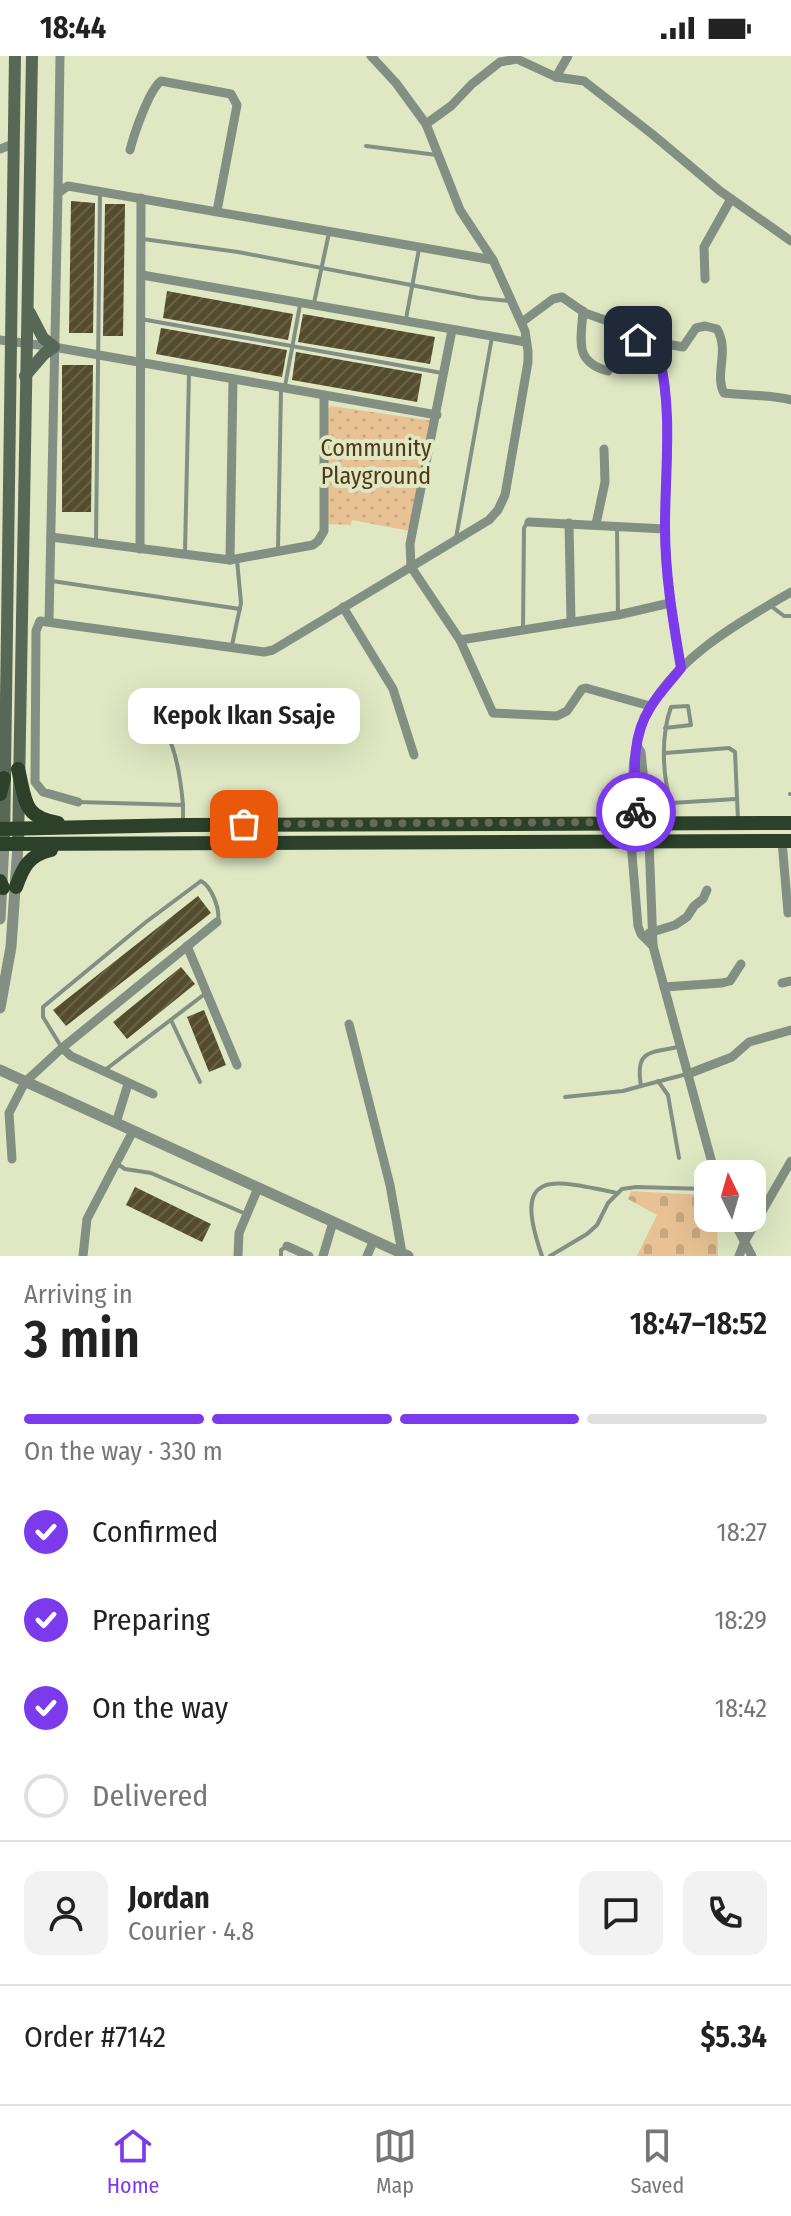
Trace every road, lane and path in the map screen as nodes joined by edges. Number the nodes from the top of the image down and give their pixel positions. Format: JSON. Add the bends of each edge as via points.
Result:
{"nodes":[{"id":1,"x":15,"y":56,"type":"edge"},
{"id":2,"x":32,"y":56,"type":"edge"},
{"id":3,"x":60,"y":56,"type":"edge"},
{"id":4,"x":371,"y":56,"type":"edge"},
{"id":5,"x":568,"y":56,"type":"edge"},
{"id":6,"x":556,"y":77,"type":"junction"},
{"id":7,"x":426,"y":124,"type":"junction"},
{"id":8,"x":13,"y":144,"type":"junction"},
{"id":9,"x":366,"y":146,"type":"dead end"},
{"id":10,"x":0,"y":149,"type":"edge"},
{"id":11,"x":130,"y":150,"type":"dead end"},
{"id":12,"x":437,"y":155,"type":"junction"},
{"id":13,"x":100,"y":191,"type":"junction"},
{"id":14,"x":58,"y":193,"type":"junction"},
{"id":15,"x":141,"y":198,"type":"junction"},
{"id":16,"x":731,"y":199,"type":"junction"},
{"id":17,"x":217,"y":211,"type":"junction"},
{"id":18,"x":330,"y":231,"type":"junction"},
{"id":19,"x":143,"y":239,"type":"junction"},
{"id":20,"x":791,"y":241,"type":"edge"},
{"id":21,"x":419,"y":246,"type":"junction"},
{"id":22,"x":493,"y":260,"type":"junction"},
{"id":23,"x":322,"y":269,"type":"junction"},
{"id":24,"x":142,"y":275,"type":"junction"},
{"id":25,"x":705,"y":279,"type":"dead end"},
{"id":26,"x":412,"y":284,"type":"junction"},
{"id":27,"x":514,"y":301,"type":"junction"},
{"id":28,"x":300,"y":302,"type":"junction"},
{"id":29,"x":313,"y":305,"type":"junction"},
{"id":30,"x":27,"y":306,"type":"junction"},
{"id":31,"x":583,"y":311,"type":"junction"},
{"id":32,"x":10,"y":319,"type":"junction"},
{"id":33,"x":141,"y":319,"type":"junction"},
{"id":34,"x":406,"y":321,"type":"junction"},
{"id":35,"x":522,"y":322,"type":"junction"},
{"id":36,"x":452,"y":330,"type":"junction"},
{"id":37,"x":0,"y":331,"type":"edge"},
{"id":38,"x":492,"y":337,"type":"junction"},
{"id":39,"x":526,"y":342,"type":"junction"},
{"id":40,"x":26,"y":343,"type":"junction"},
{"id":41,"x":3,"y":344,"type":"edge"},
{"id":42,"x":54,"y":347,"type":"junction"},
{"id":43,"x":292,"y":347,"type":"junction"},
{"id":44,"x":97,"y":355,"type":"junction"},
{"id":45,"x":659,"y":355,"type":"junction"},
{"id":46,"x":141,"y":363,"type":"junction"},
{"id":47,"x":189,"y":371,"type":"junction"},
{"id":48,"x":608,"y":371,"type":"dead end"},
{"id":49,"x":444,"y":373,"type":"junction"},
{"id":50,"x":25,"y":376,"type":"junction"},
{"id":51,"x":233,"y":379,"type":"junction"},
{"id":52,"x":283,"y":388,"type":"junction"},
{"id":53,"x":324,"y":395,"type":"junction"},
{"id":54,"x":791,"y":400,"type":"edge"},
{"id":55,"x":437,"y":415,"type":"junction"},
{"id":56,"x":604,"y":449,"type":"dead end"},
{"id":57,"x":529,"y":522,"type":"joint"},
{"id":58,"x":569,"y":523,"type":"junction"},
{"id":59,"x":596,"y":524,"type":"junction"},
{"id":60,"x":616,"y":524,"type":"junction"},
{"id":61,"x":665,"y":529,"type":"junction"},
{"id":62,"x":51,"y":537,"type":"junction"},
{"id":63,"x":456,"y":538,"type":"junction"},
{"id":64,"x":96,"y":543,"type":"junction"},
{"id":65,"x":140,"y":549,"type":"junction"},
{"id":66,"x":278,"y":551,"type":"junction"},
{"id":67,"x":185,"y":555,"type":"junction"},
{"id":68,"x":234,"y":560,"type":"junction"},
{"id":69,"x":411,"y":567,"type":"junction"},
{"id":70,"x":50,"y":581,"type":"junction"},
{"id":71,"x":791,"y":592,"type":"edge"},
{"id":72,"x":670,"y":603,"type":"junction"},
{"id":73,"x":769,"y":605,"type":"junction"},
{"id":74,"x":343,"y":607,"type":"junction"},
{"id":75,"x":240,"y":609,"type":"junction"},
{"id":76,"x":618,"y":615,"type":"junction"},
{"id":77,"x":791,"y":616,"type":"edge"},
{"id":78,"x":49,"y":621,"type":"junction"},
{"id":79,"x":571,"y":622,"type":"junction"},
{"id":80,"x":523,"y":628,"type":"junction"},
{"id":81,"x":460,"y":640,"type":"junction"},
{"id":82,"x":232,"y":646,"type":"junction"},
{"id":83,"x":681,"y":668,"type":"junction"},
{"id":84,"x":650,"y":706,"type":"junction"},
{"id":85,"x":155,"y":719,"type":"dead end"},
{"id":86,"x":665,"y":728,"type":"junction"},
{"id":87,"x":665,"y":753,"type":"junction"},
{"id":88,"x":414,"y":755,"type":"dead end"},
{"id":89,"x":18,"y":769,"type":"junction"},
{"id":90,"x":4,"y":778,"type":"junction"},
{"id":91,"x":0,"y":794,"type":"edge"},
{"id":92,"x":736,"y":799,"type":"junction"},
{"id":93,"x":78,"y":802,"type":"joint"},
{"id":94,"x":183,"y":805,"type":"junction"},
{"id":95,"x":643,"y":822,"type":"junction"},
{"id":96,"x":739,"y":822,"type":"junction"},
{"id":97,"x":791,"y":823,"type":"edge"},
{"id":98,"x":183,"y":825,"type":"junction"},
{"id":99,"x":87,"y":836,"type":"junction"},
{"id":100,"x":7,"y":837,"type":"edge"},
{"id":101,"x":649,"y":841,"type":"junction"},
{"id":102,"x":787,"y":841,"type":"edge"},
{"id":103,"x":631,"y":842,"type":"junction"},
{"id":104,"x":6,"y":885,"type":"edge"},
{"id":105,"x":707,"y":890,"type":"dead end"},
{"id":106,"x":788,"y":913,"type":"dead end"},
{"id":107,"x":0,"y":919,"type":"edge"},
{"id":108,"x":217,"y":922,"type":"joint"},
{"id":109,"x":646,"y":933,"type":"junction"},
{"id":110,"x":187,"y":946,"type":"junction"},
{"id":111,"x":741,"y":964,"type":"dead end"},
{"id":112,"x":664,"y":987,"type":"junction"},
{"id":113,"x":206,"y":993,"type":"junction"},
{"id":114,"x":0,"y":1008,"type":"edge"},
{"id":115,"x":171,"y":1020,"type":"junction"},
{"id":116,"x":349,"y":1024,"type":"dead end"},
{"id":117,"x":791,"y":1030,"type":"edge"},
{"id":118,"x":680,"y":1047,"type":"junction"},
{"id":119,"x":62,"y":1048,"type":"junction"},
{"id":120,"x":237,"y":1065,"type":"dead end"},
{"id":121,"x":2,"y":1069,"type":"edge"},
{"id":122,"x":103,"y":1072,"type":"junction"},
{"id":123,"x":688,"y":1074,"type":"junction"},
{"id":124,"x":658,"y":1081,"type":"junction"},
{"id":125,"x":25,"y":1082,"type":"junction"},
{"id":126,"x":200,"y":1082,"type":"dead end"},
{"id":127,"x":128,"y":1084,"type":"junction"},
{"id":128,"x":641,"y":1086,"type":"junction"},
{"id":129,"x":153,"y":1094,"type":"dead end"},
{"id":130,"x":565,"y":1097,"type":"dead end"},
{"id":131,"x":116,"y":1123,"type":"junction"},
{"id":132,"x":133,"y":1131,"type":"junction"},
{"id":133,"x":679,"y":1158,"type":"dead end"},
{"id":134,"x":12,"y":1159,"type":"dead end"},
{"id":135,"x":711,"y":1160,"type":"edge"},
{"id":136,"x":791,"y":1161,"type":"edge"},
{"id":137,"x":116,"y":1163,"type":"junction"},
{"id":138,"x":258,"y":1188,"type":"junction"},
{"id":139,"x":694,"y":1189,"type":"edge"},
{"id":140,"x":617,"y":1193,"type":"junction"},
{"id":141,"x":766,"y":1204,"type":"edge"},
{"id":142,"x":246,"y":1214,"type":"junction"},
{"id":143,"x":333,"y":1222,"type":"junction"},
{"id":144,"x":740,"y":1232,"type":"edge"},
{"id":145,"x":750,"y":1232,"type":"edge"},
{"id":146,"x":374,"y":1240,"type":"junction"},
{"id":147,"x":745,"y":1241,"type":"junction"},
{"id":148,"x":287,"y":1246,"type":"joint"},
{"id":149,"x":405,"y":1254,"type":"edge"},
{"id":150,"x":83,"y":1256,"type":"edge"},
{"id":151,"x":238,"y":1256,"type":"edge"},
{"id":152,"x":281,"y":1256,"type":"edge"},
{"id":153,"x":309,"y":1256,"type":"edge"},
{"id":154,"x":323,"y":1256,"type":"edge"},
{"id":155,"x":367,"y":1256,"type":"edge"},
{"id":156,"x":542,"y":1256,"type":"edge"},
{"id":157,"x":550,"y":1256,"type":"edge"},
{"id":158,"x":739,"y":1256,"type":"edge"},
{"id":159,"x":752,"y":1256,"type":"edge"}],
"edges":[{"from":1,"to":8,"type":"main road"},
{"from":2,"to":30,"type":"main road"},
{"from":3,"to":14,"type":"street"},
{"from":4,"to":7,"type":"street"},
{"from":5,"to":6,"type":"street"},
{"from":6,"to":7,"type":"street","via":[[507,59]]},
{"from":6,"to":16,"type":"street","via":[[584,81]]},
{"from":7,"to":12,"type":"street"},
{"from":8,"to":10,"type":"street"},
{"from":8,"to":32,"type":"main road"},
{"from":9,"to":12,"type":"lane"},
{"from":11,"to":17,"type":"street","via":[[153,88],[161,81],[231,94],[237,105]]},
{"from":12,"to":22,"type":"street","via":[[460,210]]},
{"from":13,"to":14,"type":"street","via":[[68,186]]},
{"from":13,"to":15,"type":"street"},
{"from":13,"to":44,"type":"lane"},
{"from":14,"to":42,"type":"street"},
{"from":15,"to":17,"type":"street"},
{"from":15,"to":19,"type":"street"},
{"from":16,"to":20,"type":"street"},
{"from":16,"to":25,"type":"street","via":[[704,247]]},
{"from":17,"to":18,"type":"street"},
{"from":18,"to":21,"type":"street"},
{"from":18,"to":23,"type":"lane"},
{"from":19,"to":23,"type":"lane"},
{"from":19,"to":24,"type":"street"},
{"from":21,"to":22,"type":"street"},
{"from":21,"to":26,"type":"lane"},
{"from":22,"to":27,"type":"street"},
{"from":23,"to":26,"type":"lane"},
{"from":23,"to":29,"type":"lane"},
{"from":24,"to":28,"type":"street"},
{"from":24,"to":33,"type":"street"},
{"from":26,"to":27,"type":"lane"},
{"from":26,"to":34,"type":"lane"},
{"from":27,"to":35,"type":"street"},
{"from":28,"to":29,"type":"street"},
{"from":28,"to":43,"type":"lane"},
{"from":29,"to":34,"type":"street"},
{"from":30,"to":40,"type":"main road"},
{"from":30,"to":42,"type":"main road","via":[[43,338]]},
{"from":31,"to":35,"type":"street","via":[[557,298]]},
{"from":31,"to":45,"type":"street","via":[[616,324]]},
{"from":31,"to":48,"type":"street","via":[[586,359]]},
{"from":32,"to":37,"type":"main road"},
{"from":32,"to":41,"type":"main road"},
{"from":33,"to":43,"type":"lane"},
{"from":33,"to":46,"type":"street"},
{"from":34,"to":36,"type":"street"},
{"from":35,"to":39,"type":"street"},
{"from":36,"to":38,"type":"street"},
{"from":36,"to":49,"type":"street"},
{"from":38,"to":39,"type":"street"},
{"from":38,"to":63,"type":"lane"},
{"from":39,"to":63,"type":"street","via":[[528,362],[503,502],[489,520]]},
{"from":40,"to":41,"type":"street"},
{"from":40,"to":42,"type":"street"},
{"from":40,"to":50,"type":"main road"},
{"from":41,"to":90,"type":"main road","via":[[9,365]]},
{"from":42,"to":44,"type":"street"},
{"from":42,"to":50,"type":"main road"},
{"from":42,"to":62,"type":"street"},
{"from":43,"to":49,"type":"lane"},
{"from":43,"to":52,"type":"lane"},
{"from":44,"to":46,"type":"street"},
{"from":44,"to":64,"type":"lane"},
{"from":45,"to":54,"type":"street","via":[[667,344],[684,346],[696,328],[717,329],[723,347],[724,393]]},
{"from":45,"to":61,"type":"street","via":[[669,454]]},
{"from":46,"to":47,"type":"street"},
{"from":46,"to":65,"type":"street"},
{"from":47,"to":51,"type":"street"},
{"from":47,"to":67,"type":"lane"},
{"from":49,"to":55,"type":"street"},
{"from":50,"to":89,"type":"main road"},
{"from":51,"to":52,"type":"street"},
{"from":51,"to":68,"type":"street"},
{"from":52,"to":53,"type":"street"},
{"from":52,"to":66,"type":"lane"},
{"from":53,"to":55,"type":"street"},
{"from":53,"to":66,"type":"street","via":[[324,531],[313,545]]},
{"from":55,"to":69,"type":"street","via":[[410,544]]},
{"from":56,"to":59,"type":"street","via":[[605,482]]},
{"from":57,"to":58,"type":"street"},
{"from":57,"to":80,"type":"lane","via":[[524,528]]},
{"from":58,"to":59,"type":"street"},
{"from":58,"to":79,"type":"street"},
{"from":59,"to":60,"type":"street"},
{"from":60,"to":61,"type":"street"},
{"from":60,"to":76,"type":"lane"},
{"from":61,"to":72,"type":"street"},
{"from":62,"to":64,"type":"street"},
{"from":62,"to":70,"type":"street"},
{"from":63,"to":69,"type":"street"},
{"from":64,"to":65,"type":"street"},
{"from":65,"to":67,"type":"street"},
{"from":66,"to":68,"type":"street"},
{"from":67,"to":68,"type":"street"},
{"from":68,"to":75,"type":"lane"},
{"from":69,"to":74,"type":"street"},
{"from":69,"to":81,"type":"street"},
{"from":70,"to":75,"type":"lane"},
{"from":70,"to":78,"type":"street"},
{"from":71,"to":73,"type":"street"},
{"from":72,"to":76,"type":"street"},
{"from":72,"to":83,"type":"street"},
{"from":73,"to":77,"type":"lane"},
{"from":73,"to":83,"type":"street"},
{"from":74,"to":82,"type":"street","via":[[273,650]]},
{"from":74,"to":88,"type":"street","via":[[393,689]]},
{"from":75,"to":82,"type":"lane"},
{"from":76,"to":79,"type":"street"},
{"from":78,"to":82,"type":"street"},
{"from":78,"to":93,"type":"street","via":[[40,621],[36,631],[34,776],[43,792]]},
{"from":79,"to":80,"type":"street"},
{"from":80,"to":81,"type":"street"},
{"from":81,"to":84,"type":"street","via":[[493,713],[557,716],[586,688]]},
{"from":83,"to":84,"type":"street"},
{"from":84,"to":95,"type":"street","via":[[634,763]]},
{"from":85,"to":94,"type":"lane","via":[[165,730],[181,779]]},
{"from":86,"to":86,"type":"lane","via":[[671,707],[688,706],[691,725]]},
{"from":86,"to":87,"type":"lane"},
{"from":87,"to":92,"type":"lane","via":[[671,803]]},
{"from":87,"to":92,"type":"lane","via":[[729,748],[735,752]]},
{"from":89,"to":99,"type":"highway","via":[[27,808],[34,816]]},
{"from":89,"to":100,"type":"main road"},
{"from":90,"to":91,"type":"highway"},
{"from":90,"to":100,"type":"main road"},
{"from":92,"to":96,"type":"lane"},
{"from":93,"to":94,"type":"lane"},
{"from":94,"to":98,"type":"lane"},
{"from":95,"to":96,"type":"highway"},
{"from":95,"to":98,"type":"highway"},
{"from":96,"to":97,"type":"highway"},
{"from":98,"to":99,"type":"highway"},
{"from":99,"to":100,"type":"highway"},
{"from":99,"to":103,"type":"highway"},
{"from":99,"to":104,"type":"highway","via":[[39,853]]},
{"from":100,"to":104,"type":"street"},
{"from":101,"to":102,"type":"highway"},
{"from":101,"to":103,"type":"highway"},
{"from":101,"to":109,"type":"street"},
{"from":102,"to":106,"type":"street"},
{"from":103,"to":109,"type":"street","via":[[638,926]]},
{"from":104,"to":107,"type":"street"},
{"from":104,"to":114,"type":"street","via":[[11,947]]},
{"from":105,"to":109,"type":"street","via":[[687,917]]},
{"from":108,"to":110,"type":"street"},
{"from":108,"to":119,"type":"lane","via":[[219,910],[201,881],[146,922],[43,1007],[43,1017]]},
{"from":109,"to":112,"type":"street"},
{"from":110,"to":113,"type":"street"},
{"from":110,"to":119,"type":"street"},
{"from":111,"to":112,"type":"street","via":[[730,981]]},
{"from":112,"to":118,"type":"street"},
{"from":113,"to":115,"type":"lane"},
{"from":113,"to":120,"type":"street"},
{"from":115,"to":122,"type":"lane"},
{"from":115,"to":126,"type":"lane"},
{"from":116,"to":149,"type":"street"},
{"from":117,"to":123,"type":"street","via":[[749,1042],[732,1057]]},
{"from":118,"to":123,"type":"street"},
{"from":118,"to":128,"type":"lane","via":[[646,1054],[638,1071]]},
{"from":119,"to":122,"type":"street"},
{"from":119,"to":125,"type":"street"},
{"from":121,"to":125,"type":"street"},
{"from":122,"to":127,"type":"street"},
{"from":123,"to":124,"type":"lane"},
{"from":123,"to":135,"type":"street"},
{"from":124,"to":128,"type":"lane"},
{"from":124,"to":133,"type":"lane","via":[[668,1095]]},
{"from":125,"to":131,"type":"street"},
{"from":125,"to":134,"type":"street","via":[[9,1113]]},
{"from":127,"to":129,"type":"street"},
{"from":127,"to":131,"type":"street"},
{"from":128,"to":130,"type":"lane"},
{"from":131,"to":132,"type":"street"},
{"from":132,"to":137,"type":"street"},
{"from":132,"to":138,"type":"street"},
{"from":136,"to":141,"type":"street"},
{"from":137,"to":142,"type":"lane"},
{"from":137,"to":150,"type":"street","via":[[87,1219]]},
{"from":138,"to":142,"type":"street"},
{"from":138,"to":143,"type":"street"},
{"from":139,"to":140,"type":"lane","via":[[629,1187]]},
{"from":140,"to":156,"type":"lane","via":[[556,1183],[533,1193],[531,1219]]},
{"from":140,"to":157,"type":"lane","via":[[597,1225]]},
{"from":142,"to":151,"type":"street"},
{"from":143,"to":146,"type":"street"},
{"from":143,"to":154,"type":"street"},
{"from":144,"to":147,"type":"street"},
{"from":145,"to":147,"type":"street"},
{"from":146,"to":149,"type":"street"},
{"from":146,"to":155,"type":"street"},
{"from":147,"to":158,"type":"street"},
{"from":147,"to":159,"type":"street"},
{"from":148,"to":152,"type":"lane"},
{"from":148,"to":153,"type":"street"}]}
